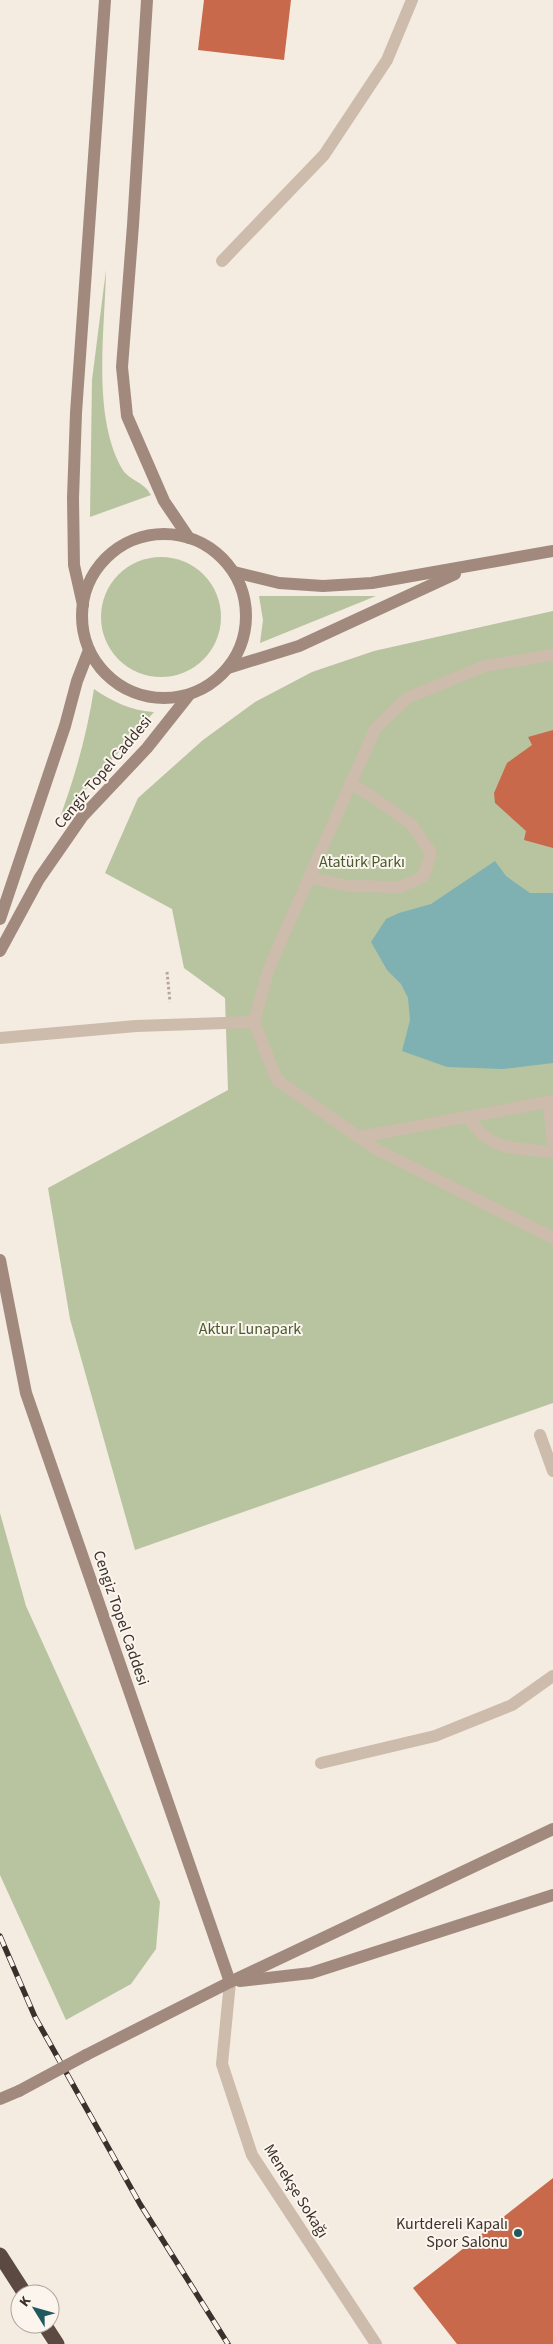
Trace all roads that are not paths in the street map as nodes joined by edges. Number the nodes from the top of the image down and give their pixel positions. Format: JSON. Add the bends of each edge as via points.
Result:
{"nodes":[{"id":1,"x":105,"y":0,"type":"edge"},
{"id":2,"x":147,"y":0,"type":"edge"},
{"id":3,"x":412,"y":0,"type":"edge"},
{"id":4,"x":222,"y":261,"type":"dead end"},
{"id":5,"x":189,"y":538,"type":"junction"},
{"id":6,"x":553,"y":551,"type":"edge"},
{"id":7,"x":471,"y":567,"type":"junction"},
{"id":8,"x":234,"y":572,"type":"junction"},
{"id":9,"x":82,"y":605,"type":"junction"},
{"id":10,"x":89,"y":650,"type":"junction"},
{"id":11,"x":553,"y":655,"type":"edge"},
{"id":12,"x":228,"y":668,"type":"junction"},
{"id":13,"x":189,"y":695,"type":"junction"},
{"id":14,"x":350,"y":783,"type":"junction"},
{"id":15,"x":309,"y":876,"type":"junction"},
{"id":16,"x":0,"y":919,"type":"edge"},
{"id":17,"x":0,"y":950,"type":"edge"},
{"id":18,"x":254,"y":1022,"type":"junction"},
{"id":19,"x":0,"y":1038,"type":"edge"},
{"id":20,"x":551,"y":1102,"type":"edge"},
{"id":21,"x":468,"y":1117,"type":"junction"},
{"id":22,"x":359,"y":1137,"type":"junction"},
{"id":23,"x":553,"y":1144,"type":"edge"},
{"id":24,"x":553,"y":1152,"type":"edge"},
{"id":25,"x":553,"y":1238,"type":"edge"},
{"id":26,"x":0,"y":1260,"type":"edge"},
{"id":27,"x":540,"y":1435,"type":"dead end"},
{"id":28,"x":553,"y":1471,"type":"edge"},
{"id":29,"x":553,"y":1676,"type":"edge"},
{"id":30,"x":321,"y":1763,"type":"dead end"},
{"id":31,"x":553,"y":1830,"type":"edge"},
{"id":32,"x":553,"y":1895,"type":"edge"},
{"id":33,"x":230,"y":1982,"type":"junction"},
{"id":34,"x":0,"y":2099,"type":"edge"},
{"id":35,"x":0,"y":2255,"type":"edge"},
{"id":36,"x":19,"y":2284,"type":"edge"},
{"id":37,"x":376,"y":2344,"type":"edge"}],
"edges":[{"from":1,"to":9,"type":"main road","via":[[76,414],[74,566]]},
{"from":2,"to":5,"type":"main road","via":[[122,366],[127,416],[164,501]]},
{"from":3,"to":4,"type":"street","via":[[387,60],[324,155]]},
{"from":5,"to":8,"type":"main road","name":"Cengiz Topel Caddesi","via":[[222,557]]},
{"from":5,"to":9,"type":"main road","name":"Cengiz Topel Caddesi","via":[[166,534],[120,546],[102,562],[89,582]]},
{"from":6,"to":7,"type":"main road","name":"Cengiz Topel Caddesi"},
{"from":7,"to":8,"type":"main road","name":"Cengiz Topel Caddesi","via":[[372,583],[323,586],[278,583]]},
{"from":7,"to":12,"type":"main road","name":"Cengiz Topel Caddesi","via":[[299,646]]},
{"from":8,"to":12,"type":"main road","name":"Cengiz Topel Caddesi","via":[[246,611],[245,631]]},
{"from":9,"to":10,"type":"main road","name":"Cengiz Topel Caddesi","via":[[81,620]]},
{"from":10,"to":13,"type":"main road","name":"Cengiz Topel Caddesi","via":[[102,671],[127,690],[142,696],[165,698]]},
{"from":10,"to":16,"type":"main road","name":"Cengiz Topel Caddesi"},
{"from":11,"to":14,"type":"street","via":[[485,666],[407,698],[375,729]]},
{"from":12,"to":13,"type":"main road","name":"Cengiz Topel Caddesi","via":[[210,684]]},
{"from":13,"to":17,"type":"main road","name":"Cengiz Topel Caddesi","via":[[147,748],[82,817],[40,879]]},
{"from":14,"to":15,"type":"street"},
{"from":14,"to":15,"type":"street","via":[[412,825],[431,852],[423,876],[400,887],[347,886]]},
{"from":15,"to":18,"type":"street","via":[[269,968]]},
{"from":18,"to":19,"type":"street","via":[[136,1026]]},
{"from":18,"to":22,"type":"street","via":[[277,1080]]},
{"from":20,"to":21,"type":"street"},
{"from":20,"to":23,"type":"street"},
{"from":21,"to":22,"type":"street"},
{"from":21,"to":24,"type":"street","via":[[478,1133],[499,1146]]},
{"from":22,"to":25,"type":"street","via":[[376,1149]]},
{"from":26,"to":33,"type":"main road","name":"Cengiz Topel Caddesi","via":[[26,1393]]},
{"from":27,"to":28,"type":"street"},
{"from":29,"to":30,"type":"street","via":[[512,1705],[435,1736]]},
{"from":31,"to":33,"type":"main road"},
{"from":32,"to":33,"type":"main road","via":[[311,1973]]},
{"from":33,"to":34,"type":"main road","bridge":true},
{"from":33,"to":37,"type":"street","name":"Menekşe Sokağı","via":[[222,2064],[252,2155]]},
{"from":35,"to":36,"type":"highway"}]}
